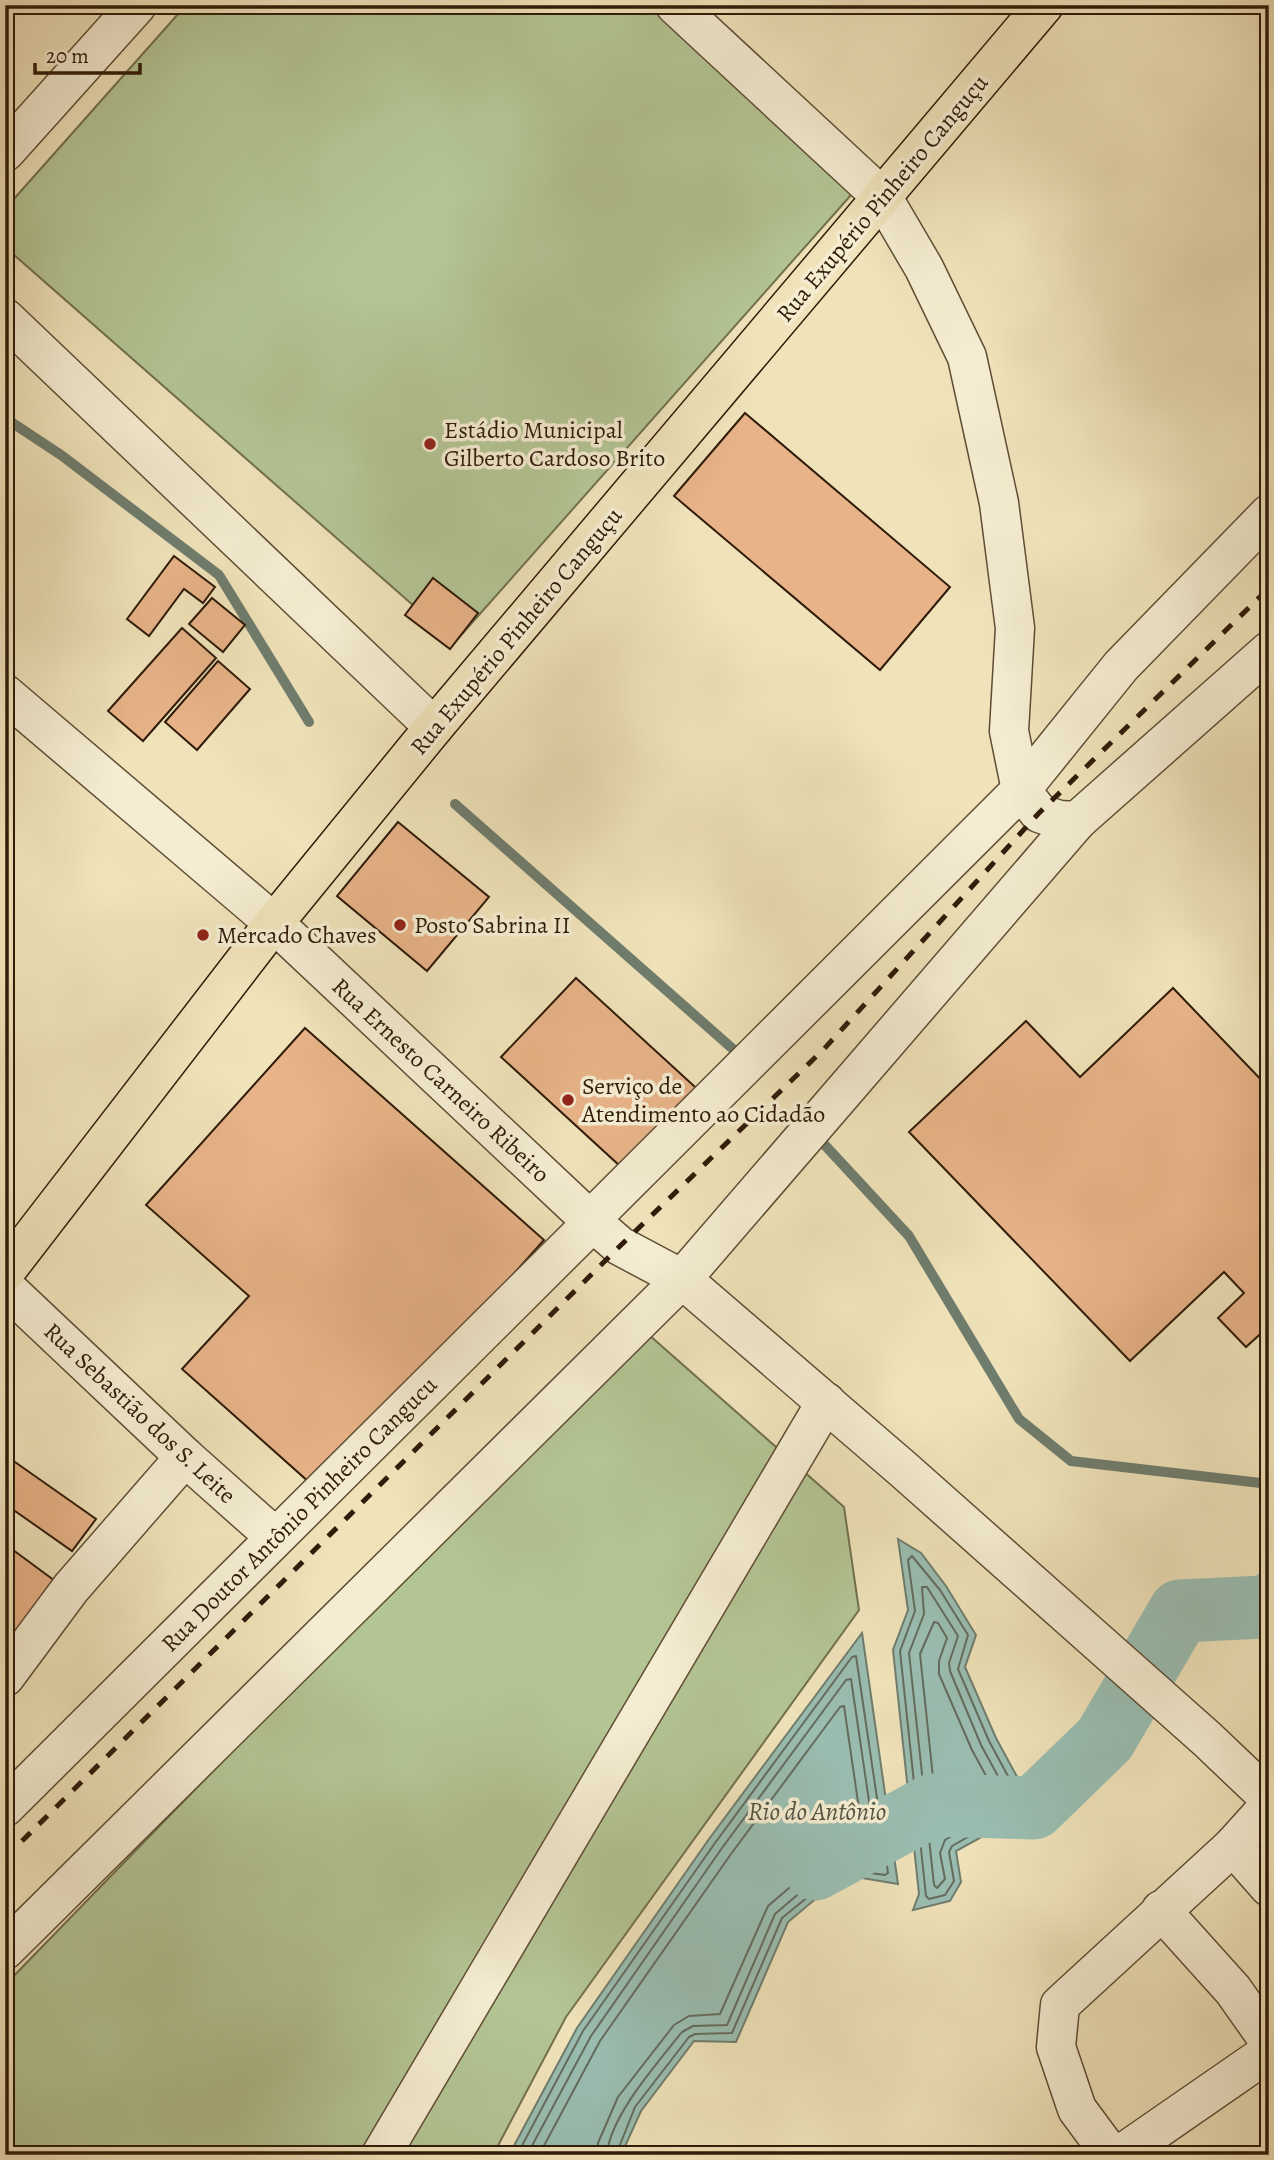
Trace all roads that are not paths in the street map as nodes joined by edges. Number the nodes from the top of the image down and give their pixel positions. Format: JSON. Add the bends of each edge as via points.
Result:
{"nodes":[{"id":1,"x":137,"y":5,"type":"edge"},
{"id":2,"x":675,"y":5,"type":"edge"},
{"id":3,"x":1044,"y":5,"type":"edge"},
{"id":4,"x":5,"y":152,"type":"edge"},
{"id":5,"x":883,"y":198,"type":"junction"},
{"id":6,"x":5,"y":318,"type":"edge"},
{"id":7,"x":1269,"y":513,"type":"edge"},
{"id":8,"x":1269,"y":651,"type":"edge"},
{"id":9,"x":5,"y":694,"type":"edge"},
{"id":10,"x":434,"y":727,"type":"junction"},
{"id":11,"x":1021,"y":790,"type":"junction"},
{"id":12,"x":1077,"y":821,"type":"junction"},
{"id":13,"x":274,"y":923,"type":"junction"},
{"id":14,"x":590,"y":1220,"type":"junction"},
{"id":15,"x":5,"y":1272,"type":"edge"},
{"id":16,"x":682,"y":1279,"type":"junction"},
{"id":17,"x":5,"y":1287,"type":"edge"},
{"id":18,"x":826,"y":1402,"type":"junction"},
{"id":19,"x":184,"y":1457,"type":"junction"},
{"id":20,"x":275,"y":1537,"type":"junction"},
{"id":21,"x":5,"y":1677,"type":"edge"},
{"id":22,"x":9,"y":1797,"type":"edge"},
{"id":23,"x":1269,"y":1798,"type":"edge"},
{"id":24,"x":1269,"y":1807,"type":"edge"},
{"id":25,"x":1233,"y":1846,"type":"junction"},
{"id":26,"x":1269,"y":1887,"type":"edge"},
{"id":27,"x":1161,"y":1910,"type":"junction"},
{"id":28,"x":5,"y":1950,"type":"edge"},
{"id":29,"x":1269,"y":2040,"type":"edge"},
{"id":30,"x":1269,"y":2052,"type":"edge"},
{"id":31,"x":381,"y":2155,"type":"edge"},
{"id":32,"x":1111,"y":2155,"type":"edge"},
{"id":33,"x":1119,"y":2155,"type":"edge"}],
"edges":[{"from":1,"to":4,"type":"street"},
{"from":2,"to":5,"type":"street"},
{"from":3,"to":5,"type":"main road","name":"Rua Exupério Pinheiro Canguçu"},
{"from":5,"to":10,"type":"main road","name":"Rua Exupério Pinheiro Canguçu"},
{"from":5,"to":11,"type":"street","via":[[924,268],[967,357],[999,503],[1015,628],[1009,731]]},
{"from":6,"to":10,"type":"street"},
{"from":7,"to":11,"type":"street","name":"Rua Doutor Antônio Pinheiro Cangucu","via":[[1121,666]]},
{"from":8,"to":12,"type":"street"},
{"from":9,"to":13,"type":"street","name":"Rua Ernesto Carneiro Ribeiro"},
{"from":10,"to":13,"type":"main road","name":"Rua Exupério Pinheiro Canguçu"},
{"from":11,"to":12,"type":"street","via":[[1040,813]]},
{"from":11,"to":14,"type":"street","name":"Rua Doutor Antônio Pinheiro Cangucu"},
{"from":12,"to":16,"type":"street"},
{"from":13,"to":14,"type":"street","name":"Rua Ernesto Carneiro Ribeiro"},
{"from":13,"to":15,"type":"main road","name":"Rua Exupério Pinheiro Canguçu"},
{"from":14,"to":16,"type":"street","name":"Rua Ernesto Carneiro Ribeiro","via":[[620,1246]]},
{"from":14,"to":20,"type":"street","name":"Rua Doutor Antônio Pinheiro Cangucu","via":[[579,1237]]},
{"from":16,"to":18,"type":"street","name":"Rua Ernesto Carneiro Ribeiro"},
{"from":16,"to":28,"type":"street"},
{"from":17,"to":19,"type":"street","name":"Rua Sebastião dos S. Leite"},
{"from":18,"to":23,"type":"street","name":"Rua Ernesto Carneiro Ribeiro"},
{"from":18,"to":31,"type":"street"},
{"from":19,"to":20,"type":"street","name":"Rua Sebastião dos S. Leite"},
{"from":19,"to":21,"type":"street","via":[[71,1588]]},
{"from":20,"to":22,"type":"street","name":"Rua Doutor Antônio Pinheiro Cangucu"},
{"from":24,"to":25,"type":"street"},
{"from":25,"to":26,"type":"street"},
{"from":25,"to":27,"type":"street"},
{"from":27,"to":29,"type":"street","via":[[1233,1990]]},
{"from":27,"to":32,"type":"street","via":[[1059,2005],[1056,2047],[1077,2109]]},
{"from":30,"to":33,"type":"street"}]}
